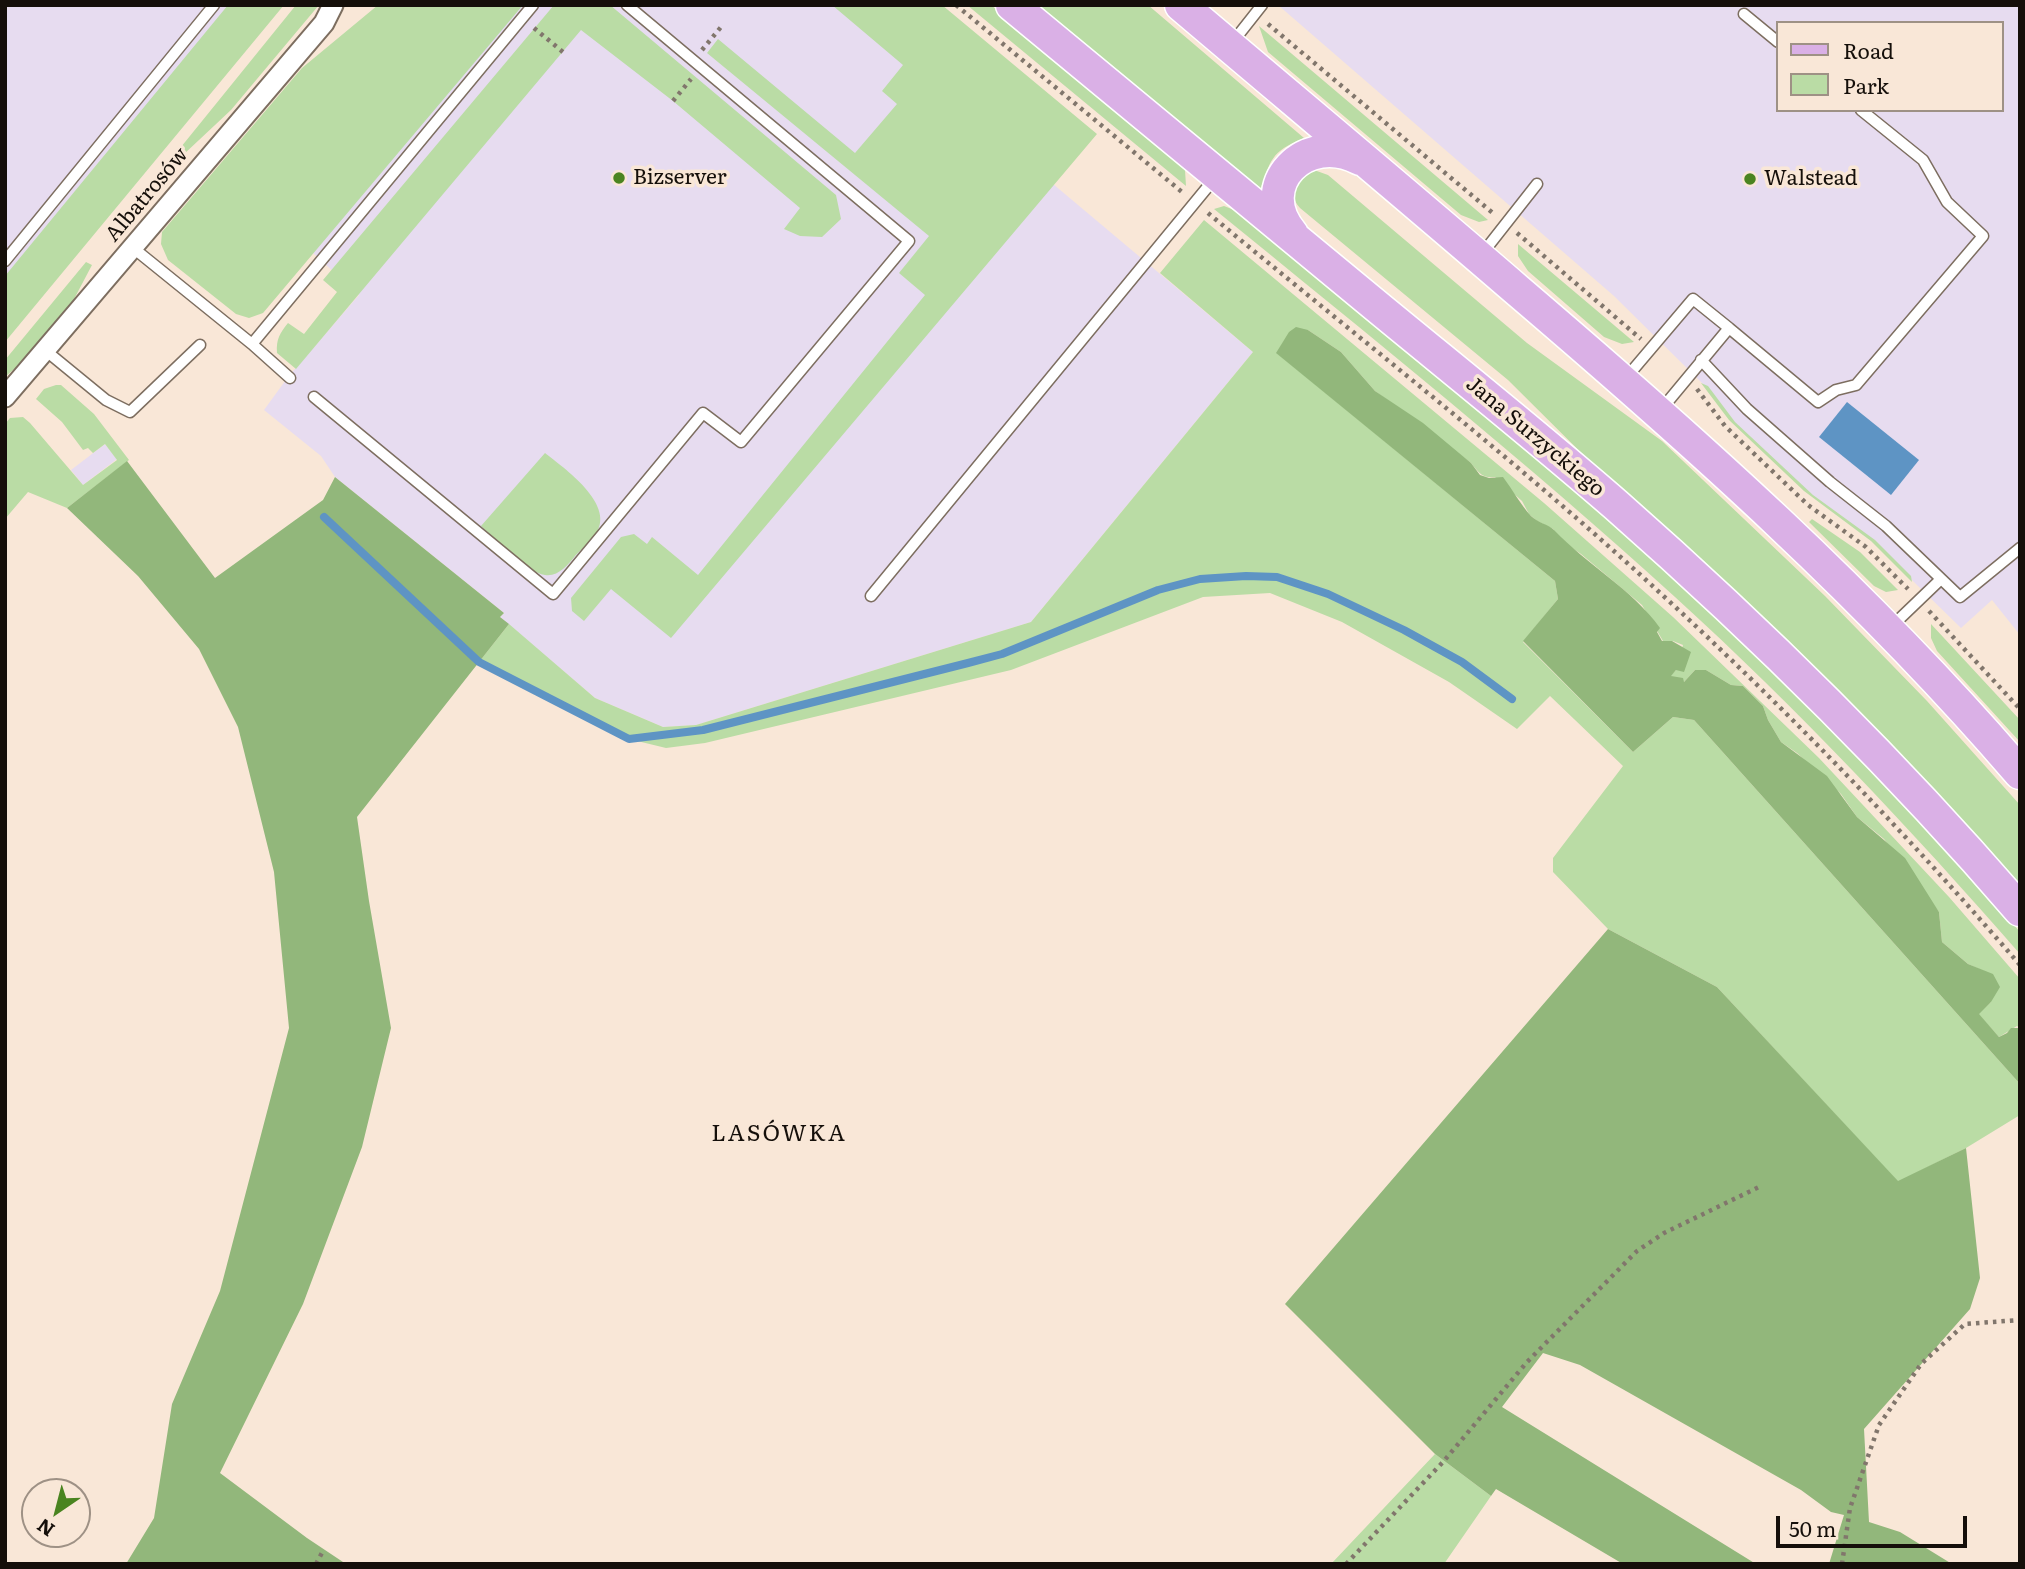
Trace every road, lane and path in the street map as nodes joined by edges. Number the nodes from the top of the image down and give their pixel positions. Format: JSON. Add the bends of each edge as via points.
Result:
{"nodes":[{"id":1,"x":214,"y":5,"type":"edge"},
{"id":2,"x":348,"y":5,"type":"edge"},
{"id":3,"x":533,"y":5,"type":"edge"},
{"id":4,"x":626,"y":5,"type":"edge"},
{"id":5,"x":956,"y":5,"type":"edge"},
{"id":6,"x":1012,"y":5,"type":"edge"},
{"id":7,"x":1181,"y":5,"type":"edge"},
{"id":8,"x":1262,"y":5,"type":"edge"},
{"id":9,"x":328,"y":14,"type":"edge"},
{"id":10,"x":1744,"y":14,"type":"dead end"},
{"id":11,"x":522,"y":19,"type":"junction"},
{"id":12,"x":1265,"y":21,"type":"dead end"},
{"id":13,"x":721,"y":27,"type":"dead end"},
{"id":14,"x":1776,"y":40,"type":"edge"},
{"id":15,"x":1229,"y":46,"type":"junction"},
{"id":16,"x":563,"y":52,"type":"dead end"},
{"id":17,"x":697,"y":65,"type":"junction"},
{"id":18,"x":673,"y":101,"type":"dead end"},
{"id":19,"x":1863,"y":112,"type":"edge"},
{"id":20,"x":1376,"y":169,"type":"junction"},
{"id":21,"x":1217,"y":174,"type":"junction"},
{"id":22,"x":1537,"y":184,"type":"dead end"},
{"id":23,"x":1182,"y":192,"type":"dead end"},
{"id":24,"x":1210,"y":215,"type":"dead end"},
{"id":25,"x":1496,"y":216,"type":"dead end"},
{"id":26,"x":1522,"y":237,"type":"dead end"},
{"id":27,"x":1299,"y":242,"type":"junction"},
{"id":28,"x":132,"y":247,"type":"junction"},
{"id":29,"x":1479,"y":257,"type":"junction"},
{"id":30,"x":5,"y":261,"type":"edge"},
{"id":31,"x":1729,"y":328,"type":"junction"},
{"id":32,"x":1641,"y":339,"type":"dead end"},
{"id":33,"x":252,"y":344,"type":"junction"},
{"id":34,"x":200,"y":345,"type":"dead end"},
{"id":35,"x":45,"y":350,"type":"junction"},
{"id":36,"x":1702,"y":360,"type":"junction"},
{"id":37,"x":290,"y":378,"type":"dead end"},
{"id":38,"x":1624,"y":381,"type":"junction"},
{"id":39,"x":1697,"y":390,"type":"dead end"},
{"id":40,"x":5,"y":397,"type":"edge"},
{"id":41,"x":314,"y":397,"type":"dead end"},
{"id":42,"x":1660,"y":411,"type":"junction"},
{"id":43,"x":2020,"y":548,"type":"edge"},
{"id":44,"x":1941,"y":579,"type":"junction"},
{"id":45,"x":1906,"y":587,"type":"dead end"},
{"id":46,"x":870,"y":596,"type":"dead end"},
{"id":47,"x":1934,"y":616,"type":"dead end"},
{"id":48,"x":1888,"y":629,"type":"junction"},
{"id":49,"x":2020,"y":709,"type":"edge"},
{"id":50,"x":2020,"y":773,"type":"edge"},
{"id":51,"x":2020,"y":911,"type":"edge"},
{"id":52,"x":2020,"y":965,"type":"edge"},
{"id":53,"x":1761,"y":1186,"type":"dead end"},
{"id":54,"x":2020,"y":1320,"type":"edge"},
{"id":55,"x":324,"y":1549,"type":"dead end"},
{"id":56,"x":316,"y":1564,"type":"edge"},
{"id":57,"x":1346,"y":1564,"type":"edge"},
{"id":58,"x":1842,"y":1564,"type":"edge"}],
"edges":[{"from":1,"to":30,"type":"lane"},
{"from":2,"to":9,"type":"street","name":"Albatrosów"},
{"from":3,"to":11,"type":"lane"},
{"from":4,"to":17,"type":"lane"},
{"from":5,"to":23,"type":"path"},
{"from":6,"to":21,"type":"main road","name":"Jana Surzyckiego"},
{"from":7,"to":15,"type":"main road"},
{"from":8,"to":15,"type":"lane"},
{"from":9,"to":28,"type":"street","name":"Albatrosów"},
{"from":10,"to":14,"type":"lane"},
{"from":11,"to":16,"type":"path"},
{"from":11,"to":33,"type":"lane"},
{"from":12,"to":25,"type":"path"},
{"from":13,"to":17,"type":"path"},
{"from":15,"to":20,"type":"main road"},
{"from":17,"to":18,"type":"path"},
{"from":17,"to":41,"type":"lane","via":[[909,241],[741,442],[703,413],[553,594]]},
{"from":19,"to":31,"type":"lane","via":[[1923,160],[1947,202],[1983,236],[1856,385],[1836,390],[1818,402]]},
{"from":20,"to":27,"type":"main road","via":[[1351,154],[1332,150],[1311,153],[1293,164],[1282,180],[1278,201],[1283,223]]},
{"from":20,"to":29,"type":"main road"},
{"from":21,"to":27,"type":"main road","name":"Jana Surzyckiego"},
{"from":21,"to":46,"type":"lane"},
{"from":22,"to":29,"type":"lane"},
{"from":24,"to":52,"type":"path","via":[[1492,447],[1700,630],[1865,794]]},
{"from":26,"to":32,"type":"path"},
{"from":27,"to":51,"type":"main road","name":"Jana Surzyckiego","via":[[1604,495],[1701,583],[1853,729]]},
{"from":28,"to":33,"type":"lane"},
{"from":28,"to":35,"type":"street","name":"Albatrosów"},
{"from":29,"to":38,"type":"main road"},
{"from":31,"to":36,"type":"lane"},
{"from":31,"to":38,"type":"lane","via":[[1693,299]]},
{"from":33,"to":37,"type":"lane"},
{"from":34,"to":35,"type":"lane","via":[[130,412],[106,400]]},
{"from":35,"to":40,"type":"street","name":"Albatrosów"},
{"from":36,"to":42,"type":"lane"},
{"from":36,"to":44,"type":"lane","via":[[1747,409],[1886,526]]},
{"from":38,"to":42,"type":"main road"},
{"from":39,"to":45,"type":"path","via":[[1725,426],[1798,496],[1866,547]]},
{"from":42,"to":48,"type":"main road"},
{"from":43,"to":44,"type":"lane","via":[[1960,597]]},
{"from":44,"to":48,"type":"lane"},
{"from":47,"to":49,"type":"path"},
{"from":48,"to":50,"type":"main road"},
{"from":53,"to":57,"type":"path","via":[[1637,1251],[1527,1362],[1443,1462]]},
{"from":54,"to":58,"type":"path","via":[[1965,1324],[1921,1364],[1879,1425],[1850,1508]]},
{"from":55,"to":56,"type":"path"}]}
